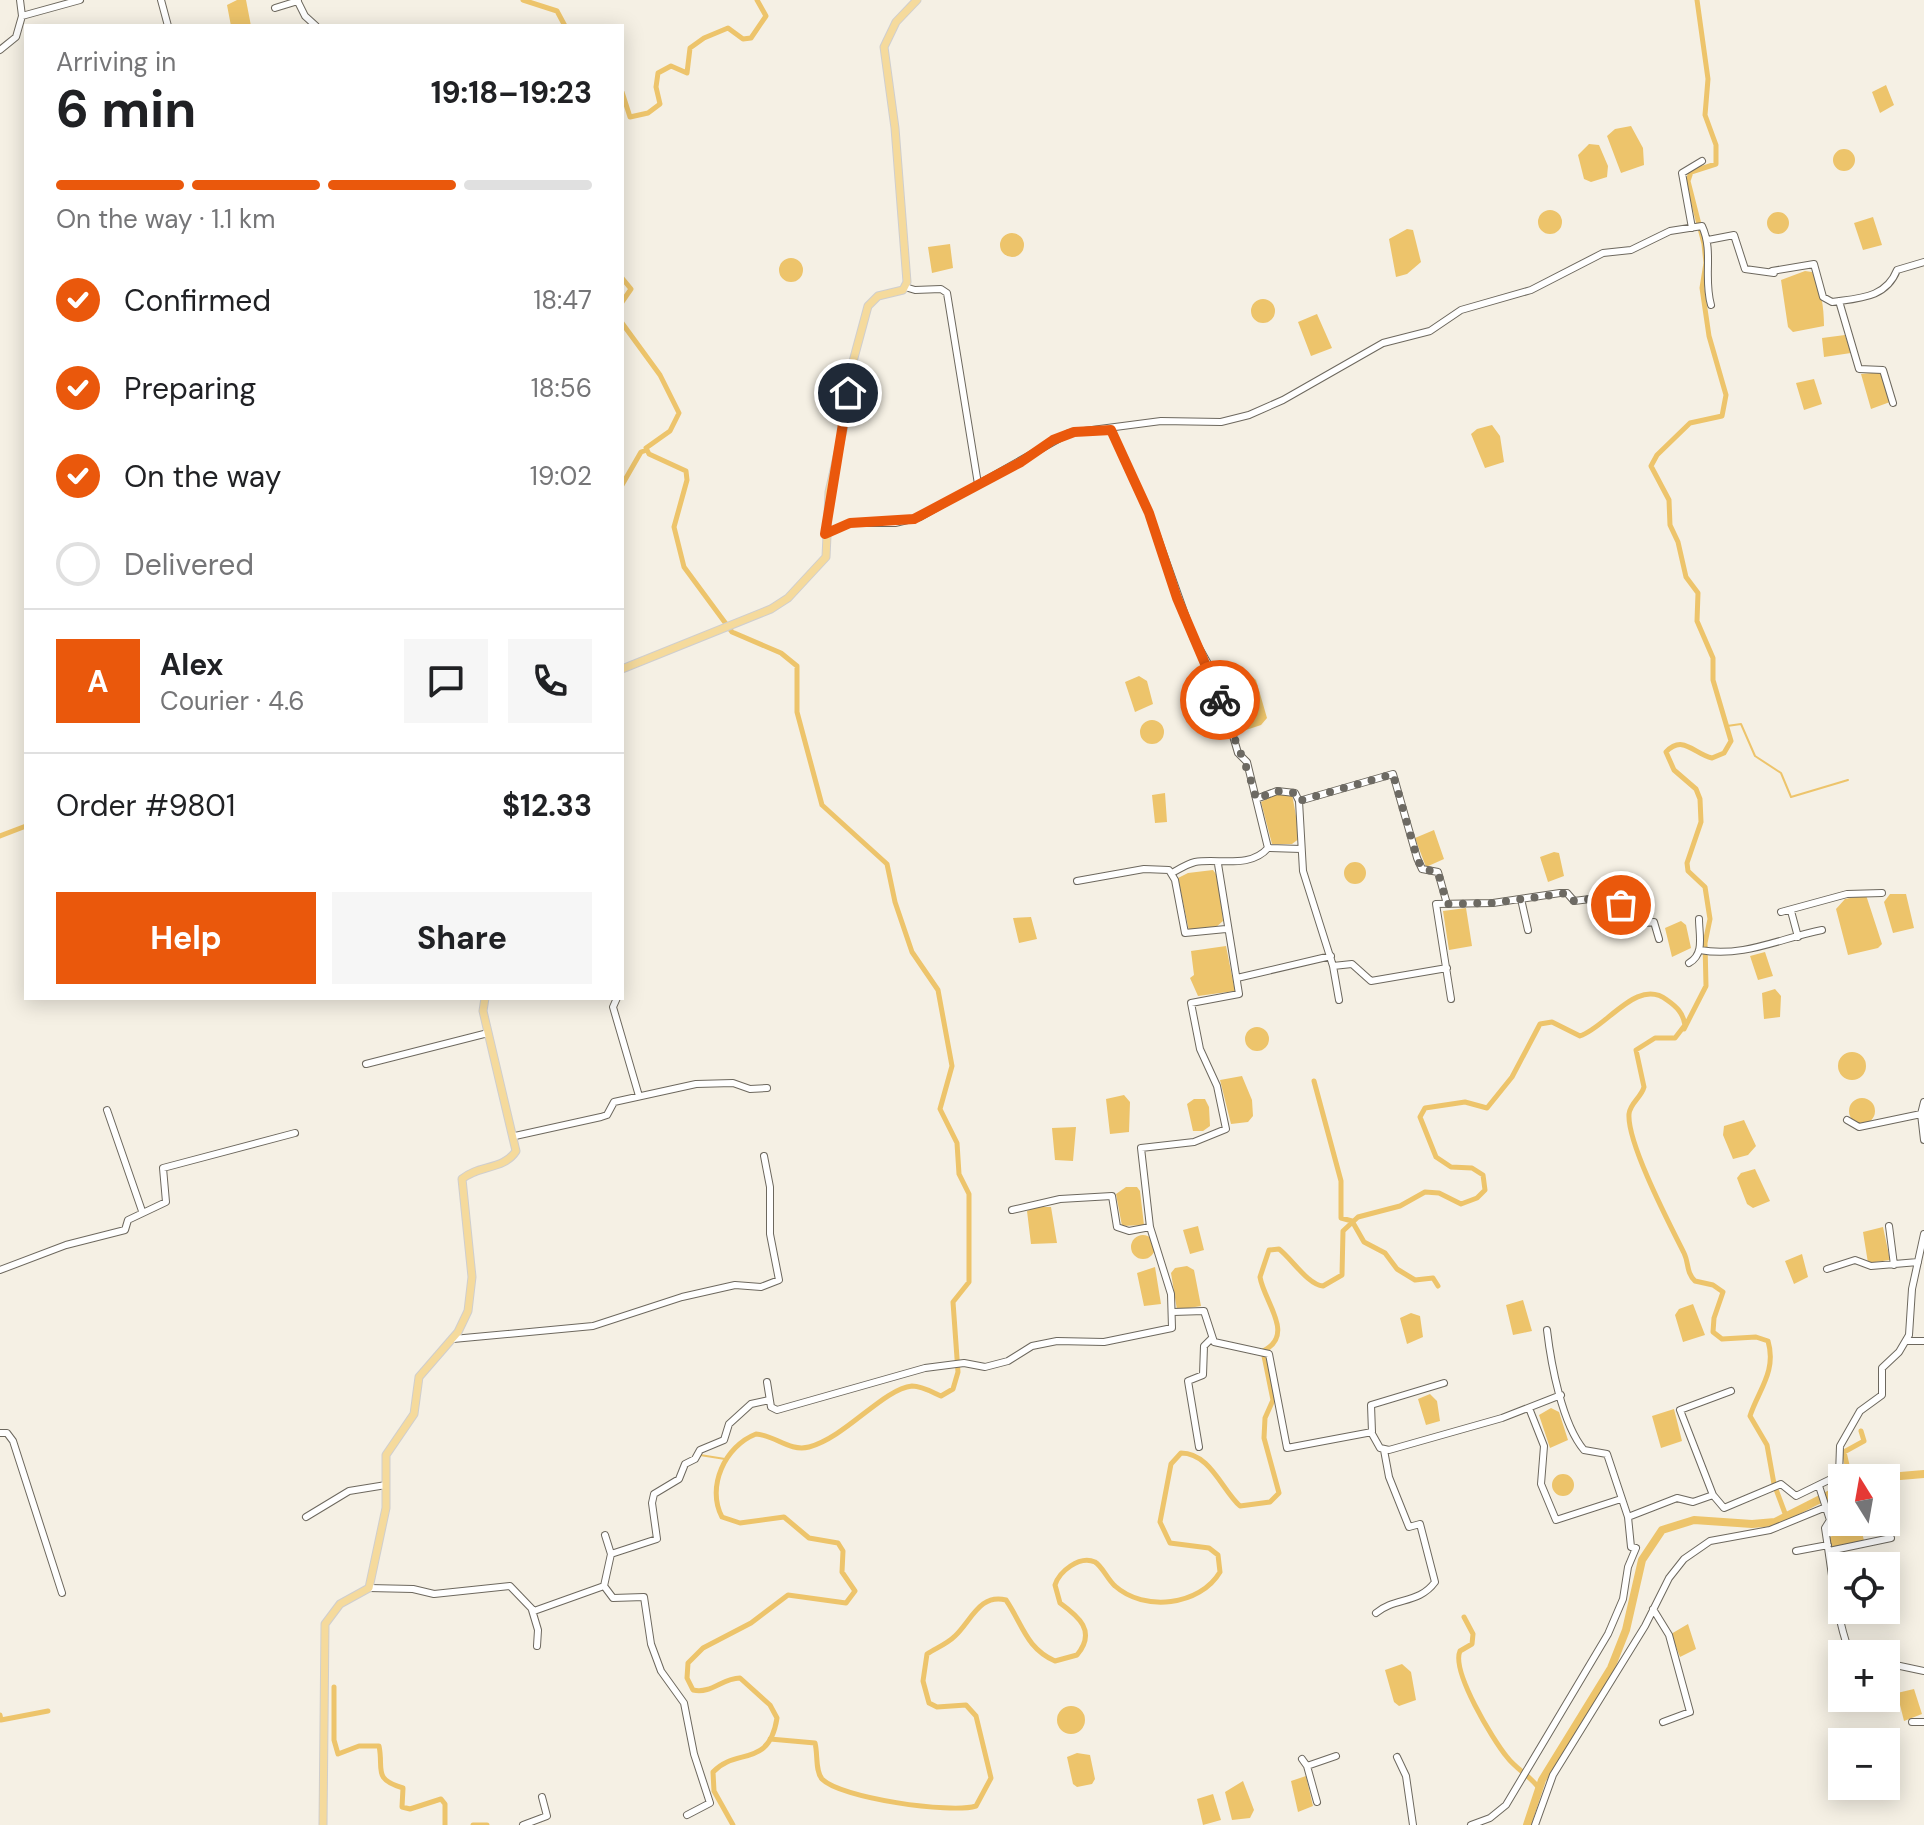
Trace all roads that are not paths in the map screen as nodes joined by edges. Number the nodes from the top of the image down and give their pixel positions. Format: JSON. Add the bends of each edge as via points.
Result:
{"nodes":[{"id":1,"x":20,"y":0,"type":"edge"},
{"id":2,"x":80,"y":0,"type":"edge"},
{"id":3,"x":161,"y":0,"type":"edge"},
{"id":4,"x":298,"y":0,"type":"edge"},
{"id":5,"x":917,"y":0,"type":"edge"},
{"id":6,"x":275,"y":8,"type":"dead end"},
{"id":7,"x":22,"y":16,"type":"junction"},
{"id":8,"x":167,"y":24,"type":"edge"},
{"id":9,"x":314,"y":24,"type":"edge"},
{"id":10,"x":0,"y":50,"type":"edge"},
{"id":11,"x":1702,"y":161,"type":"dead end"},
{"id":12,"x":1695,"y":227,"type":"junction"},
{"id":13,"x":1708,"y":240,"type":"junction"},
{"id":14,"x":1924,"y":262,"type":"edge"},
{"id":15,"x":905,"y":287,"type":"junction"},
{"id":16,"x":1839,"y":301,"type":"junction"},
{"id":17,"x":1711,"y":305,"type":"dead end"},
{"id":18,"x":1893,"y":403,"type":"dead end"},
{"id":19,"x":1111,"y":430,"type":"junction"},
{"id":20,"x":978,"y":484,"type":"junction"},
{"id":21,"x":825,"y":538,"type":"junction"},
{"id":22,"x":624,"y":668,"type":"edge"},
{"id":23,"x":1256,"y":799,"type":"junction"},
{"id":24,"x":1299,"y":801,"type":"junction"},
{"id":25,"x":1268,"y":848,"type":"junction"},
{"id":26,"x":1301,"y":849,"type":"junction"},
{"id":27,"x":1218,"y":864,"type":"junction"},
{"id":28,"x":1172,"y":873,"type":"junction"},
{"id":29,"x":1077,"y":881,"type":"dead end"},
{"id":30,"x":1882,"y":893,"type":"dead end"},
{"id":31,"x":1521,"y":899,"type":"junction"},
{"id":32,"x":1447,"y":904,"type":"junction"},
{"id":33,"x":1791,"y":911,"type":"junction"},
{"id":34,"x":1781,"y":912,"type":"dead end"},
{"id":35,"x":1699,"y":919,"type":"dead end"},
{"id":36,"x":1226,"y":929,"type":"junction"},
{"id":37,"x":1528,"y":930,"type":"dead end"},
{"id":38,"x":1822,"y":930,"type":"dead end"},
{"id":39,"x":1798,"y":937,"type":"junction"},
{"id":40,"x":1659,"y":939,"type":"dead end"},
{"id":41,"x":1701,"y":950,"type":"junction"},
{"id":42,"x":1331,"y":956,"type":"junction"},
{"id":43,"x":1689,"y":963,"type":"dead end"},
{"id":44,"x":1333,"y":966,"type":"junction"},
{"id":45,"x":1447,"y":968,"type":"junction"},
{"id":46,"x":1237,"y":978,"type":"junction"},
{"id":47,"x":1451,"y":999,"type":"dead end"},
{"id":48,"x":485,"y":1000,"type":"edge"},
{"id":49,"x":616,"y":1000,"type":"edge"},
{"id":50,"x":1339,"y":1000,"type":"dead end"},
{"id":51,"x":488,"y":1033,"type":"junction"},
{"id":52,"x":366,"y":1064,"type":"dead end"},
{"id":53,"x":767,"y":1088,"type":"dead end"},
{"id":54,"x":639,"y":1096,"type":"junction"},
{"id":55,"x":1924,"y":1102,"type":"edge"},
{"id":56,"x":107,"y":1110,"type":"dead end"},
{"id":57,"x":1921,"y":1114,"type":"junction"},
{"id":58,"x":1847,"y":1120,"type":"dead end"},
{"id":59,"x":295,"y":1133,"type":"dead end"},
{"id":60,"x":515,"y":1136,"type":"junction"},
{"id":61,"x":1924,"y":1140,"type":"edge"},
{"id":62,"x":764,"y":1156,"type":"dead end"},
{"id":63,"x":1012,"y":1210,"type":"dead end"},
{"id":64,"x":142,"y":1211,"type":"junction"},
{"id":65,"x":1889,"y":1226,"type":"dead end"},
{"id":66,"x":1150,"y":1227,"type":"junction"},
{"id":67,"x":1924,"y":1234,"type":"edge"},
{"id":68,"x":1918,"y":1262,"type":"junction"},
{"id":69,"x":1894,"y":1265,"type":"junction"},
{"id":70,"x":1827,"y":1269,"type":"dead end"},
{"id":71,"x":0,"y":1270,"type":"edge"},
{"id":72,"x":1173,"y":1312,"type":"junction"},
{"id":73,"x":1547,"y":1330,"type":"dead end"},
{"id":74,"x":453,"y":1339,"type":"junction"},
{"id":75,"x":1211,"y":1339,"type":"junction"},
{"id":76,"x":1906,"y":1341,"type":"junction"},
{"id":77,"x":1924,"y":1341,"type":"edge"},
{"id":78,"x":767,"y":1382,"type":"dead end"},
{"id":79,"x":1444,"y":1383,"type":"dead end"},
{"id":80,"x":1731,"y":1391,"type":"dead end"},
{"id":81,"x":1561,"y":1395,"type":"junction"},
{"id":82,"x":769,"y":1400,"type":"junction"},
{"id":83,"x":1529,"y":1408,"type":"junction"},
{"id":84,"x":1371,"y":1432,"type":"junction"},
{"id":85,"x":0,"y":1433,"type":"edge"},
{"id":86,"x":1199,"y":1447,"type":"dead end"},
{"id":87,"x":1384,"y":1450,"type":"junction"},
{"id":88,"x":386,"y":1485,"type":"junction"},
{"id":89,"x":1819,"y":1486,"type":"junction"},
{"id":90,"x":1713,"y":1495,"type":"junction"},
{"id":91,"x":1621,"y":1499,"type":"junction"},
{"id":92,"x":1824,"y":1501,"type":"junction"},
{"id":93,"x":1828,"y":1514,"type":"edge"},
{"id":94,"x":306,"y":1517,"type":"dead end"},
{"id":95,"x":1628,"y":1517,"type":"junction"},
{"id":96,"x":1828,"y":1523,"type":"edge"},
{"id":97,"x":605,"y":1535,"type":"dead end"},
{"id":98,"x":1891,"y":1538,"type":"dead end"},
{"id":99,"x":1829,"y":1548,"type":"junction"},
{"id":100,"x":1796,"y":1551,"type":"dead end"},
{"id":101,"x":611,"y":1554,"type":"junction"},
{"id":102,"x":604,"y":1586,"type":"junction"},
{"id":103,"x":369,"y":1588,"type":"junction"},
{"id":104,"x":62,"y":1593,"type":"dead end"},
{"id":105,"x":1653,"y":1609,"type":"junction"},
{"id":106,"x":532,"y":1610,"type":"junction"},
{"id":107,"x":1376,"y":1613,"type":"dead end"},
{"id":108,"x":1845,"y":1640,"type":"edge"},
{"id":109,"x":537,"y":1646,"type":"dead end"},
{"id":110,"x":1900,"y":1666,"type":"edge"},
{"id":111,"x":1924,"y":1671,"type":"edge"},
{"id":112,"x":1663,"y":1722,"type":"dead end"},
{"id":113,"x":1912,"y":1722,"type":"dead end"},
{"id":114,"x":1924,"y":1722,"type":"edge"},
{"id":115,"x":1336,"y":1756,"type":"dead end"},
{"id":116,"x":1397,"y":1757,"type":"dead end"},
{"id":117,"x":1302,"y":1759,"type":"dead end"},
{"id":118,"x":1307,"y":1766,"type":"junction"},
{"id":119,"x":542,"y":1797,"type":"dead end"},
{"id":120,"x":1317,"y":1802,"type":"dead end"},
{"id":121,"x":687,"y":1815,"type":"dead end"},
{"id":122,"x":323,"y":1825,"type":"edge"},
{"id":123,"x":523,"y":1825,"type":"edge"},
{"id":124,"x":1413,"y":1825,"type":"edge"},
{"id":125,"x":1471,"y":1825,"type":"edge"},
{"id":126,"x":1535,"y":1825,"type":"edge"}],
"edges":[{"from":1,"to":7,"type":"street"},
{"from":2,"to":7,"type":"street"},
{"from":3,"to":8,"type":"street"},
{"from":4,"to":6,"type":"street"},
{"from":4,"to":9,"type":"street"},
{"from":5,"to":15,"type":"main road","via":[[896,22],[884,47]]},
{"from":7,"to":10,"type":"street","via":[[16,37]]},
{"from":11,"to":12,"type":"street","via":[[1682,173]]},
{"from":12,"to":13,"type":"street"},
{"from":12,"to":19,"type":"street","via":[[1670,231],[1631,250],[1603,253],[1531,290],[1449,315],[1430,331],[1383,343],[1249,415],[1221,422],[1147,422]]},
{"from":13,"to":16,"type":"street","via":[[1734,235],[1745,269],[1773,272],[1814,264],[1827,302]]},
{"from":13,"to":17,"type":"street"},
{"from":14,"to":16,"type":"street","via":[[1897,270],[1881,292]]},
{"from":15,"to":20,"type":"street","via":[[947,293]]},
{"from":15,"to":21,"type":"main road","via":[[875,297],[868,306],[848,380]]},
{"from":16,"to":18,"type":"street","via":[[1859,369],[1883,370]]},
{"from":19,"to":20,"type":"street","via":[[1069,433]]},
{"from":19,"to":23,"type":"street","via":[[1149,513],[1193,637],[1216,678]]},
{"from":20,"to":21,"type":"street","via":[[914,519],[850,523]]},
{"from":21,"to":22,"type":"main road","via":[[827,553],[788,598]]},
{"from":23,"to":24,"type":"street","via":[[1283,791],[1295,793]]},
{"from":23,"to":25,"type":"street"},
{"from":24,"to":26,"type":"street"},
{"from":24,"to":32,"type":"street","via":[[1393,774],[1417,858],[1422,869],[1438,872]]},
{"from":25,"to":26,"type":"street"},
{"from":25,"to":27,"type":"street","via":[[1239,862]]},
{"from":26,"to":42,"type":"street","via":[[1303,871]]},
{"from":27,"to":28,"type":"street","via":[[1191,863]]},
{"from":27,"to":36,"type":"street"},
{"from":28,"to":29,"type":"street","via":[[1144,869]]},
{"from":28,"to":36,"type":"street","via":[[1185,933]]},
{"from":30,"to":33,"type":"street","via":[[1847,894]]},
{"from":31,"to":32,"type":"street"},
{"from":31,"to":37,"type":"street"},
{"from":31,"to":40,"type":"street","via":[[1567,893],[1574,901],[1614,896],[1627,925],[1654,922]]},
{"from":32,"to":45,"type":"street","via":[[1436,904]]},
{"from":33,"to":34,"type":"street"},
{"from":33,"to":39,"type":"street"},
{"from":35,"to":41,"type":"street"},
{"from":36,"to":46,"type":"street"},
{"from":38,"to":39,"type":"street"},
{"from":39,"to":41,"type":"street","via":[[1753,948]]},
{"from":41,"to":43,"type":"street"},
{"from":42,"to":44,"type":"street"},
{"from":42,"to":46,"type":"street"},
{"from":44,"to":45,"type":"street","via":[[1352,964],[1371,981]]},
{"from":44,"to":50,"type":"street"},
{"from":45,"to":47,"type":"street"},
{"from":46,"to":66,"type":"street","via":[[1239,994],[1191,1003],[1226,1129],[1194,1142],[1141,1148]]},
{"from":48,"to":51,"type":"main road"},
{"from":49,"to":54,"type":"street","via":[[613,1007]]},
{"from":51,"to":52,"type":"street"},
{"from":51,"to":60,"type":"main road"},
{"from":53,"to":54,"type":"street","via":[[696,1084]]},
{"from":54,"to":60,"type":"street","via":[[614,1102],[601,1117]]},
{"from":55,"to":57,"type":"street"},
{"from":56,"to":64,"type":"street"},
{"from":57,"to":58,"type":"street","via":[[1859,1127]]},
{"from":57,"to":61,"type":"street"},
{"from":59,"to":64,"type":"street","via":[[163,1168],[166,1202]]},
{"from":60,"to":74,"type":"main road","via":[[511,1158],[462,1179],[472,1277],[468,1311]]},
{"from":62,"to":74,"type":"street","via":[[779,1280],[752,1289],[719,1288],[593,1326]]},
{"from":63,"to":66,"type":"street","via":[[1060,1199],[1112,1196],[1117,1227]]},
{"from":64,"to":71,"type":"street","via":[[121,1232],[66,1245]]},
{"from":65,"to":69,"type":"street"},
{"from":66,"to":72,"type":"street","via":[[1164,1263]]},
{"from":67,"to":68,"type":"street"},
{"from":68,"to":69,"type":"street"},
{"from":68,"to":76,"type":"street"},
{"from":69,"to":70,"type":"street","via":[[1855,1260]]},
{"from":72,"to":75,"type":"street","via":[[1204,1311]]},
{"from":72,"to":82,"type":"street","via":[[1169,1331],[1032,1346],[985,1367],[964,1363],[911,1371],[777,1410]]},
{"from":73,"to":81,"type":"street"},
{"from":74,"to":88,"type":"main road","via":[[419,1377],[414,1414],[386,1455]]},
{"from":75,"to":84,"type":"street","via":[[1263,1353],[1277,1387],[1287,1448]]},
{"from":75,"to":86,"type":"street","via":[[1204,1346],[1203,1375],[1188,1381]]},
{"from":76,"to":77,"type":"street"},
{"from":76,"to":89,"type":"street","via":[[1882,1368],[1882,1395],[1860,1411],[1840,1446],[1839,1475]]},
{"from":78,"to":82,"type":"street"},
{"from":79,"to":84,"type":"street","via":[[1371,1405]]},
{"from":80,"to":90,"type":"street","via":[[1680,1410]]},
{"from":81,"to":83,"type":"street"},
{"from":81,"to":91,"type":"street","via":[[1581,1447],[1609,1458]]},
{"from":82,"to":101,"type":"street","via":[[751,1404],[729,1424],[724,1440],[685,1464],[679,1479],[652,1497],[657,1539]]},
{"from":83,"to":87,"type":"street"},
{"from":83,"to":91,"type":"street","via":[[1544,1446],[1541,1484],[1556,1520]]},
{"from":84,"to":87,"type":"street"},
{"from":85,"to":104,"type":"street","via":[[13,1441]]},
{"from":87,"to":107,"type":"street","via":[[1409,1527],[1420,1524],[1435,1582],[1416,1599]]},
{"from":88,"to":94,"type":"street","via":[[349,1491]]},
{"from":88,"to":103,"type":"main road"},
{"from":89,"to":90,"type":"street","via":[[1794,1496],[1779,1484],[1724,1508]]},
{"from":89,"to":92,"type":"street"},
{"from":90,"to":95,"type":"street","via":[[1693,1502],[1677,1498]]},
{"from":91,"to":95,"type":"street"},
{"from":92,"to":93,"type":"street"},
{"from":92,"to":105,"type":"street","via":[[1770,1530],[1722,1538],[1697,1549],[1669,1578]]},
{"from":95,"to":125,"type":"street","via":[[1631,1547],[1636,1548],[1616,1617],[1589,1671],[1499,1812]]},
{"from":96,"to":99,"type":"street"},
{"from":97,"to":101,"type":"street"},
{"from":98,"to":99,"type":"street"},
{"from":99,"to":100,"type":"street"},
{"from":99,"to":108,"type":"street","via":[[1837,1620]]},
{"from":101,"to":102,"type":"street"},
{"from":102,"to":106,"type":"street"},
{"from":102,"to":121,"type":"street","via":[[613,1598],[644,1597],[657,1660],[684,1703],[710,1803]]},
{"from":103,"to":106,"type":"street","via":[[434,1594],[510,1586]]},
{"from":103,"to":122,"type":"main road","via":[[340,1604],[325,1624]]},
{"from":105,"to":112,"type":"street","via":[[1669,1635],[1690,1712]]},
{"from":105,"to":126,"type":"street","via":[[1553,1775]]},
{"from":106,"to":109,"type":"street"},
{"from":110,"to":111,"type":"street"},
{"from":113,"to":114,"type":"street"},
{"from":115,"to":118,"type":"street"},
{"from":116,"to":124,"type":"street","via":[[1406,1776]]},
{"from":117,"to":118,"type":"street"},
{"from":118,"to":120,"type":"street"},
{"from":119,"to":123,"type":"street","via":[[547,1816]]}]}
